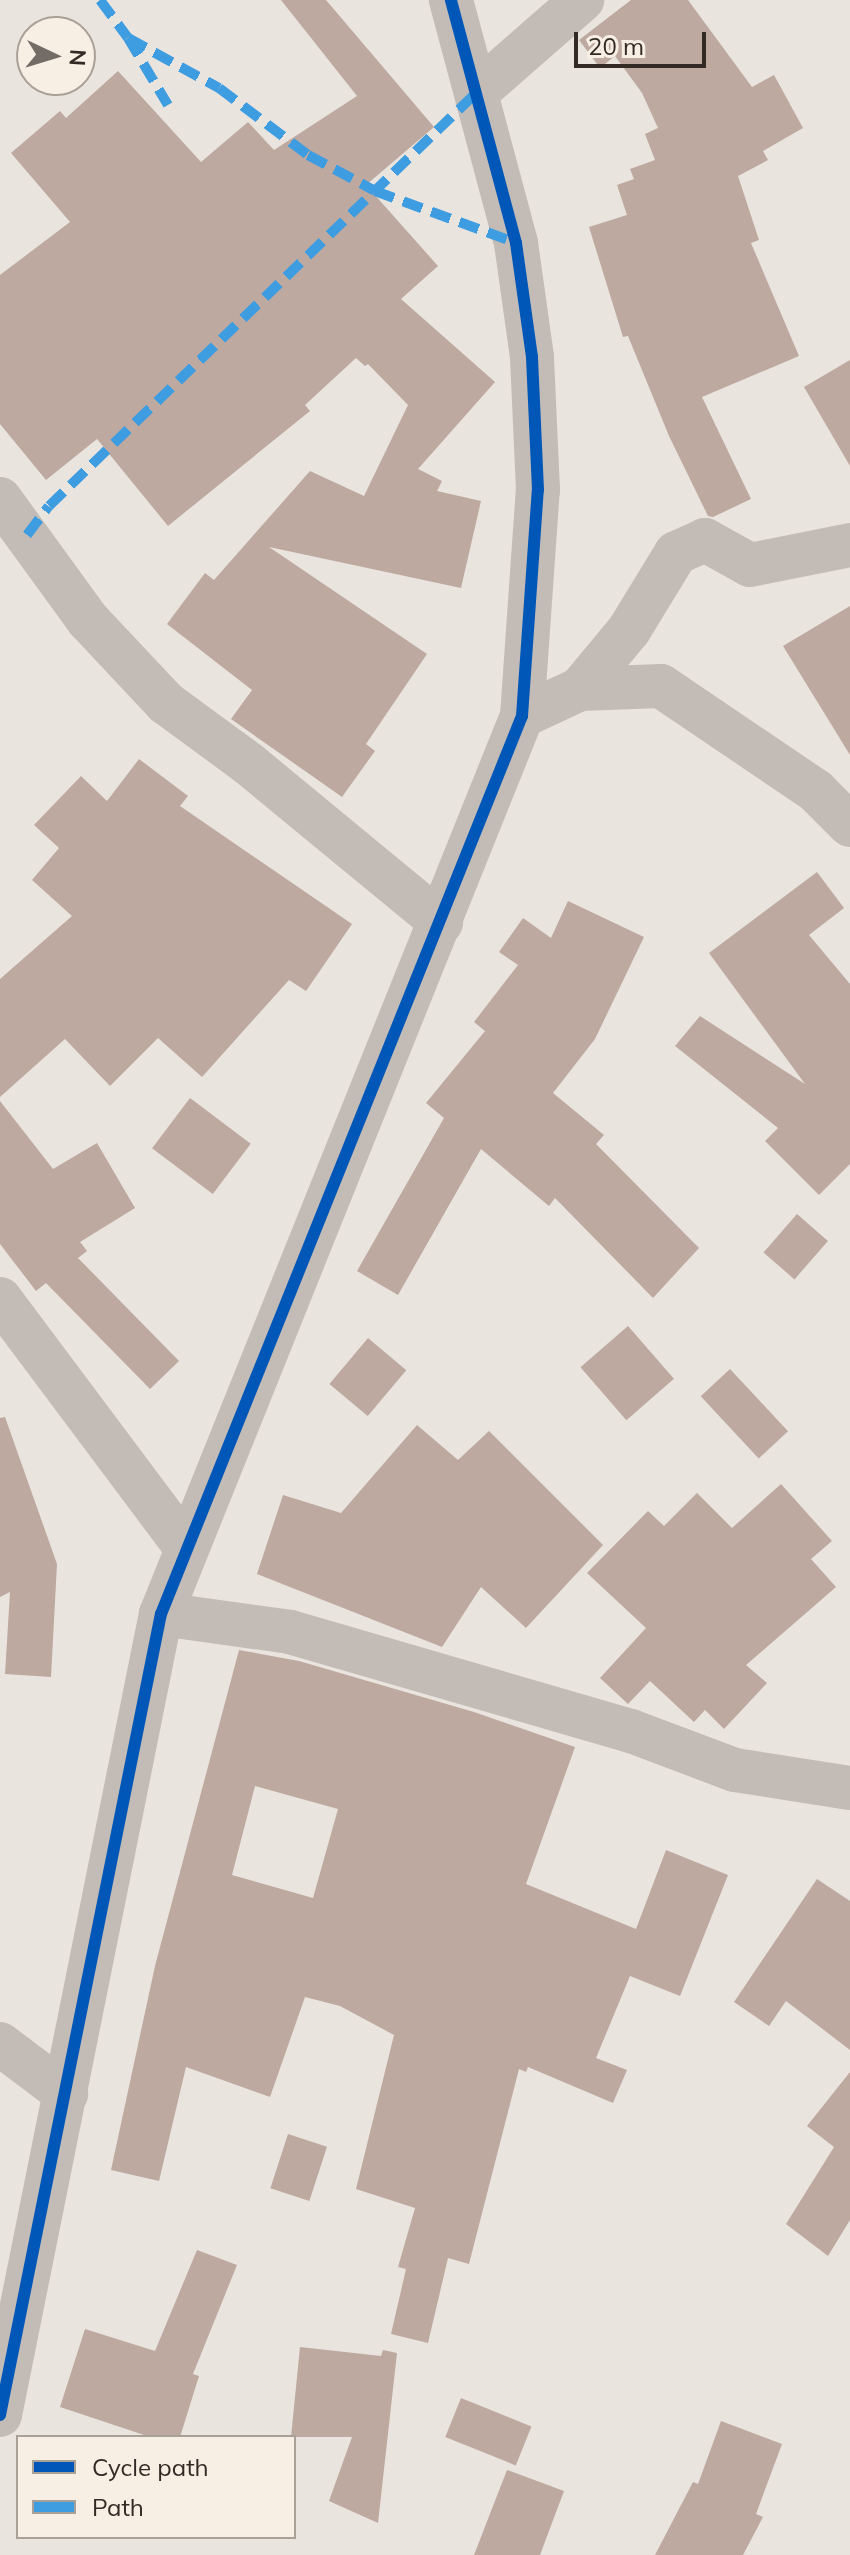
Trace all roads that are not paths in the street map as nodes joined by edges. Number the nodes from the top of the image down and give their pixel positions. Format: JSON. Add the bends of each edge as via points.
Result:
{"nodes":[{"id":1,"x":451,"y":0,"type":"edge"},
{"id":2,"x":582,"y":0,"type":"edge"},
{"id":3,"x":477,"y":92,"type":"junction"},
{"id":4,"x":0,"y":499,"type":"edge"},
{"id":5,"x":850,"y":545,"type":"edge"},
{"id":6,"x":580,"y":689,"type":"junction"},
{"id":7,"x":522,"y":716,"type":"junction"},
{"id":8,"x":850,"y":825,"type":"edge"},
{"id":9,"x":441,"y":922,"type":"junction"},
{"id":10,"x":0,"y":1299,"type":"edge"},
{"id":11,"x":186,"y":1548,"type":"junction"},
{"id":12,"x":161,"y":1614,"type":"junction"},
{"id":13,"x":850,"y":1788,"type":"edge"},
{"id":14,"x":0,"y":2044,"type":"edge"},
{"id":15,"x":66,"y":2094,"type":"junction"},
{"id":16,"x":0,"y":2415,"type":"edge"}],
"edges":[{"from":1,"to":3,"type":"street"},
{"from":2,"to":3,"type":"street"},
{"from":3,"to":7,"type":"street","via":[[516,243],[532,357],[538,490]]},
{"from":4,"to":9,"type":"street","via":[[88,620],[166,703]]},
{"from":5,"to":6,"type":"street","via":[[750,565],[705,540],[676,553],[629,630]]},
{"from":6,"to":7,"type":"street"},
{"from":6,"to":8,"type":"street","via":[[661,686],[816,791]]},
{"from":7,"to":9,"type":"street"},
{"from":9,"to":11,"type":"street"},
{"from":10,"to":11,"type":"street"},
{"from":11,"to":12,"type":"street"},
{"from":12,"to":13,"type":"street","via":[[290,1632],[631,1731],[735,1770]]},
{"from":12,"to":15,"type":"street"},
{"from":14,"to":15,"type":"street"},
{"from":15,"to":16,"type":"street"}]}
